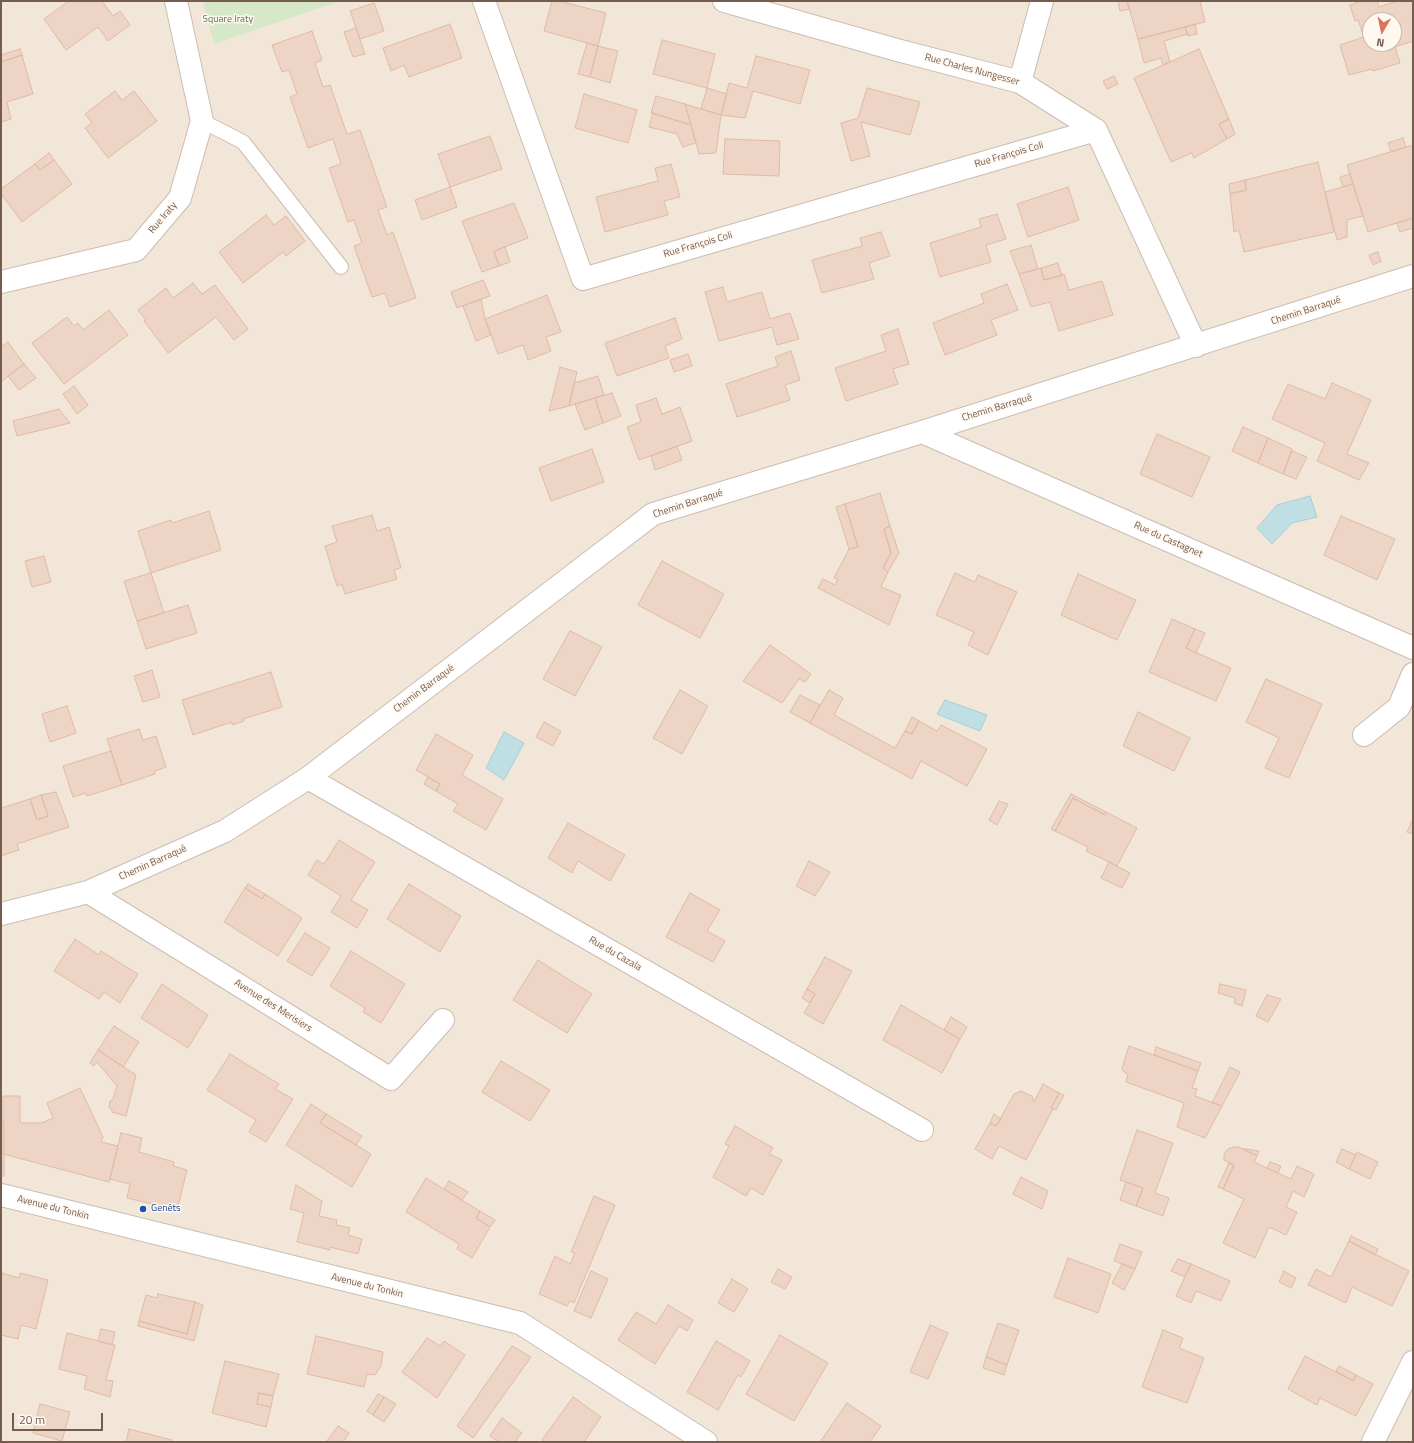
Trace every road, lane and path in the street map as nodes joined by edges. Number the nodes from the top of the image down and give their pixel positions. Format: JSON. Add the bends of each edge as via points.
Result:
{"nodes":[{"id":1,"x":176,"y":1,"type":"edge"},
{"id":2,"x":484,"y":1,"type":"edge"},
{"id":3,"x":724,"y":1,"type":"edge"},
{"id":4,"x":1042,"y":1,"type":"edge"},
{"id":5,"x":748,"y":4,"type":"edge"},
{"id":6,"x":1020,"y":82,"type":"junction"},
{"id":7,"x":202,"y":121,"type":"junction"},
{"id":8,"x":1096,"y":130,"type":"junction"},
{"id":9,"x":341,"y":267,"type":"dead end"},
{"id":10,"x":1413,"y":276,"type":"edge"},
{"id":11,"x":1,"y":282,"type":"edge"},
{"id":12,"x":1196,"y":346,"type":"junction"},
{"id":13,"x":922,"y":432,"type":"junction"},
{"id":14,"x":1413,"y":648,"type":"edge"},
{"id":15,"x":1413,"y":674,"type":"edge"},
{"id":16,"x":1364,"y":735,"type":"dead end"},
{"id":17,"x":308,"y":778,"type":"junction"},
{"id":18,"x":88,"y":892,"type":"junction"},
{"id":19,"x":1,"y":914,"type":"edge"},
{"id":20,"x":443,"y":1020,"type":"dead end"},
{"id":21,"x":922,"y":1130,"type":"dead end"},
{"id":22,"x":1,"y":1195,"type":"edge"},
{"id":23,"x":1413,"y":1362,"type":"edge"},
{"id":24,"x":706,"y":1442,"type":"edge"},
{"id":25,"x":1373,"y":1442,"type":"edge"}],
"edges":[{"from":1,"to":7,"type":"street","name":"Rue Iraty"},
{"from":2,"to":8,"type":"street","name":"Rue François Coli","via":[[583,279]]},
{"from":3,"to":5,"type":"street","name":"Rue Charles Nungesser"},
{"from":4,"to":6,"type":"street"},
{"from":5,"to":6,"type":"street","name":"Rue Charles Nungesser","via":[[897,50]]},
{"from":6,"to":8,"type":"street","name":"Rue Charles Nungesser"},
{"from":7,"to":9,"type":"lane","via":[[243,142]]},
{"from":7,"to":11,"type":"street","name":"Rue Iraty","via":[[180,198],[136,250]]},
{"from":8,"to":12,"type":"street"},
{"from":10,"to":12,"type":"street","name":"Chemin Barraqué"},
{"from":12,"to":13,"type":"street","name":"Chemin Barraqué"},
{"from":13,"to":14,"type":"street","name":"Rue du Castagnet"},
{"from":13,"to":17,"type":"street","name":"Chemin Barraqué","via":[[653,514]]},
{"from":15,"to":16,"type":"street","via":[[1399,707]]},
{"from":17,"to":18,"type":"street","name":"Chemin Barraqué","via":[[225,831]]},
{"from":17,"to":21,"type":"street","name":"Rue du Cazala"},
{"from":18,"to":19,"type":"street","name":"Chemin Barraqué"},
{"from":18,"to":20,"type":"street","name":"Avenue des Merisiers","via":[[391,1079]]},
{"from":22,"to":24,"type":"street","name":"Avenue du Tonkin","via":[[520,1323]]},
{"from":23,"to":25,"type":"street"}]}
